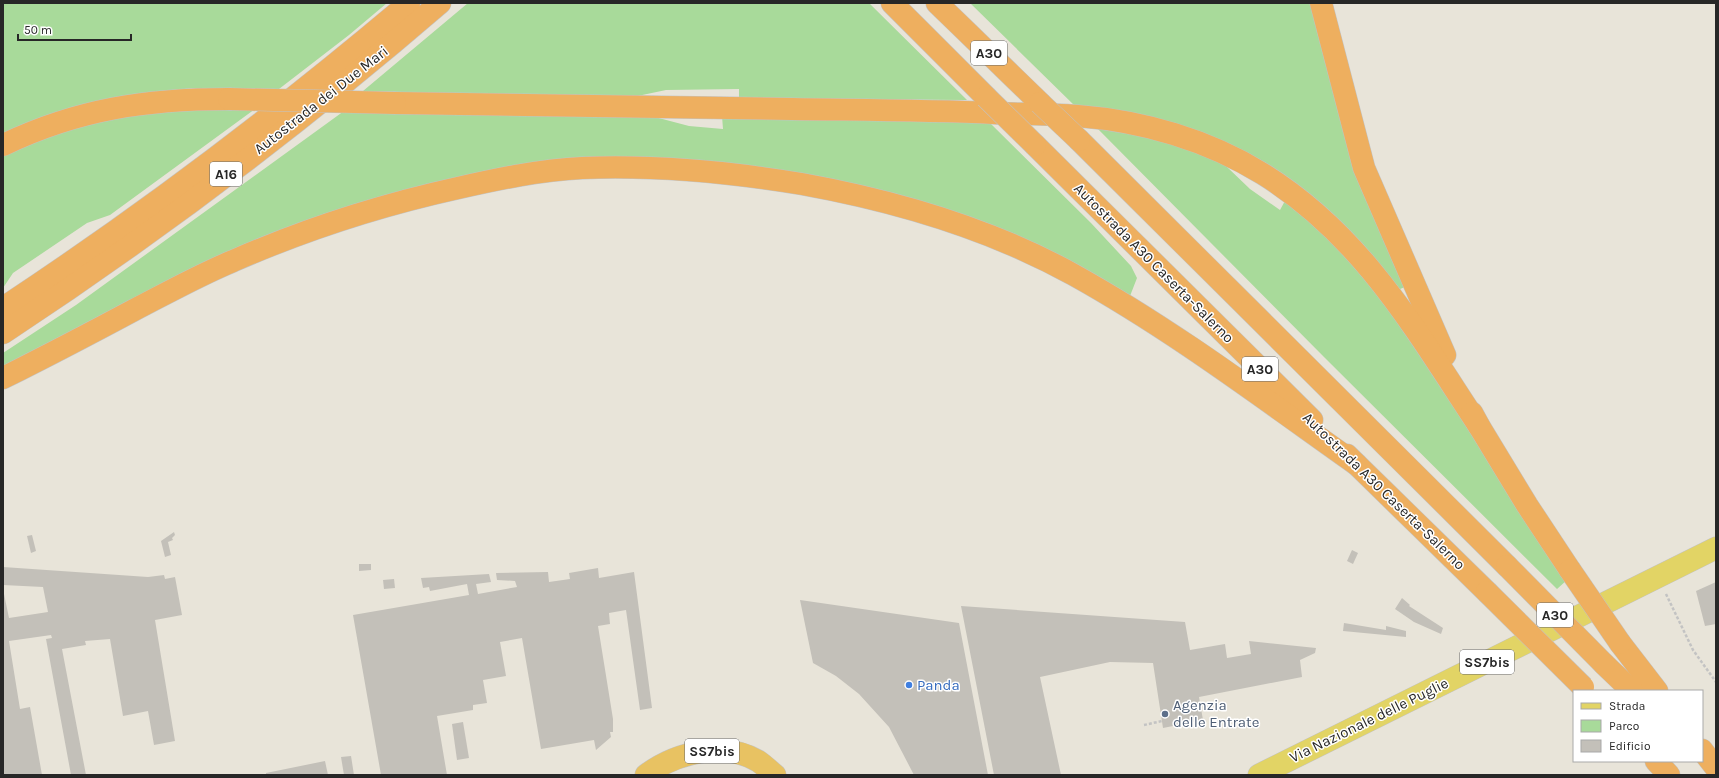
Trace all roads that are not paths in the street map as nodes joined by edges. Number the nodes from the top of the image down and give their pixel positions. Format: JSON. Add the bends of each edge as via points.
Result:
{"nodes":[{"id":1,"x":409,"y":3,"type":"edge"},
{"id":2,"x":440,"y":3,"type":"edge"},
{"id":3,"x":892,"y":3,"type":"edge"},
{"id":4,"x":937,"y":3,"type":"edge"},
{"id":5,"x":1321,"y":3,"type":"edge"},
{"id":6,"x":3,"y":145,"type":"edge"},
{"id":7,"x":3,"y":308,"type":"edge"},
{"id":8,"x":3,"y":333,"type":"edge"},
{"id":9,"x":3,"y":378,"type":"edge"},
{"id":10,"x":1478,"y":426,"type":"junction"},
{"id":11,"x":1356,"y":464,"type":"junction"},
{"id":12,"x":1716,"y":548,"type":"edge"},
{"id":13,"x":1585,"y":689,"type":"edge"},
{"id":14,"x":1631,"y":690,"type":"edge"},
{"id":15,"x":1656,"y":690,"type":"edge"},
{"id":16,"x":1703,"y":751,"type":"edge"},
{"id":17,"x":1703,"y":759,"type":"edge"},
{"id":18,"x":1657,"y":762,"type":"edge"},
{"id":19,"x":1716,"y":768,"type":"edge"},
{"id":20,"x":1716,"y":772,"type":"edge"},
{"id":21,"x":646,"y":775,"type":"edge"},
{"id":22,"x":775,"y":775,"type":"edge"},
{"id":23,"x":1259,"y":775,"type":"edge"},
{"id":24,"x":1669,"y":775,"type":"edge"}],
"edges":[{"from":1,"to":7,"type":"highway","name":"Autostrada dei Due Mari","number":"A16","via":[[219,155]]},
{"from":2,"to":8,"type":"highway","name":"Autostrada dei Due Mari","number":"A16","via":[[232,170],[70,288]]},
{"from":3,"to":11,"type":"highway","name":"Autostrada A30 Caserta-Salerno","number":"A30","bridge":true},
{"from":4,"to":14,"type":"highway","number":"A30","bridge":true,"via":[[1079,140]]},
{"from":5,"to":10,"type":"highway","via":[[1364,168],[1430,323]]},
{"from":6,"to":10,"type":"highway","bridge":true,"via":[[46,126],[107,109],[183,99],[942,111],[1080,116],[1147,127],[1183,137],[1224,153],[1262,174],[1330,225],[1361,257],[1397,302]]},
{"from":9,"to":11,"type":"highway","via":[[184,283],[232,261],[325,225],[378,208],[488,181],[537,173],[580,168],[685,170],[746,174],[884,201],[952,222],[1013,246],[1072,274],[1135,311]]},
{"from":10,"to":15,"type":"highway","bridge":true,"via":[[1570,570]]},
{"from":11,"to":13,"type":"highway","name":"Autostrada A30 Caserta-Salerno","number":"A30","bridge":true},
{"from":12,"to":23,"type":"main road","name":"Via Nazionale delle Puglie","number":"SS7bis"},
{"from":16,"to":19,"type":"highway"},
{"from":17,"to":20,"type":"highway"},
{"from":18,"to":24,"type":"highway"},
{"from":21,"to":22,"type":"highway","number":"SS7bis","via":[[688,755],[732,751],[758,761]]}]}
